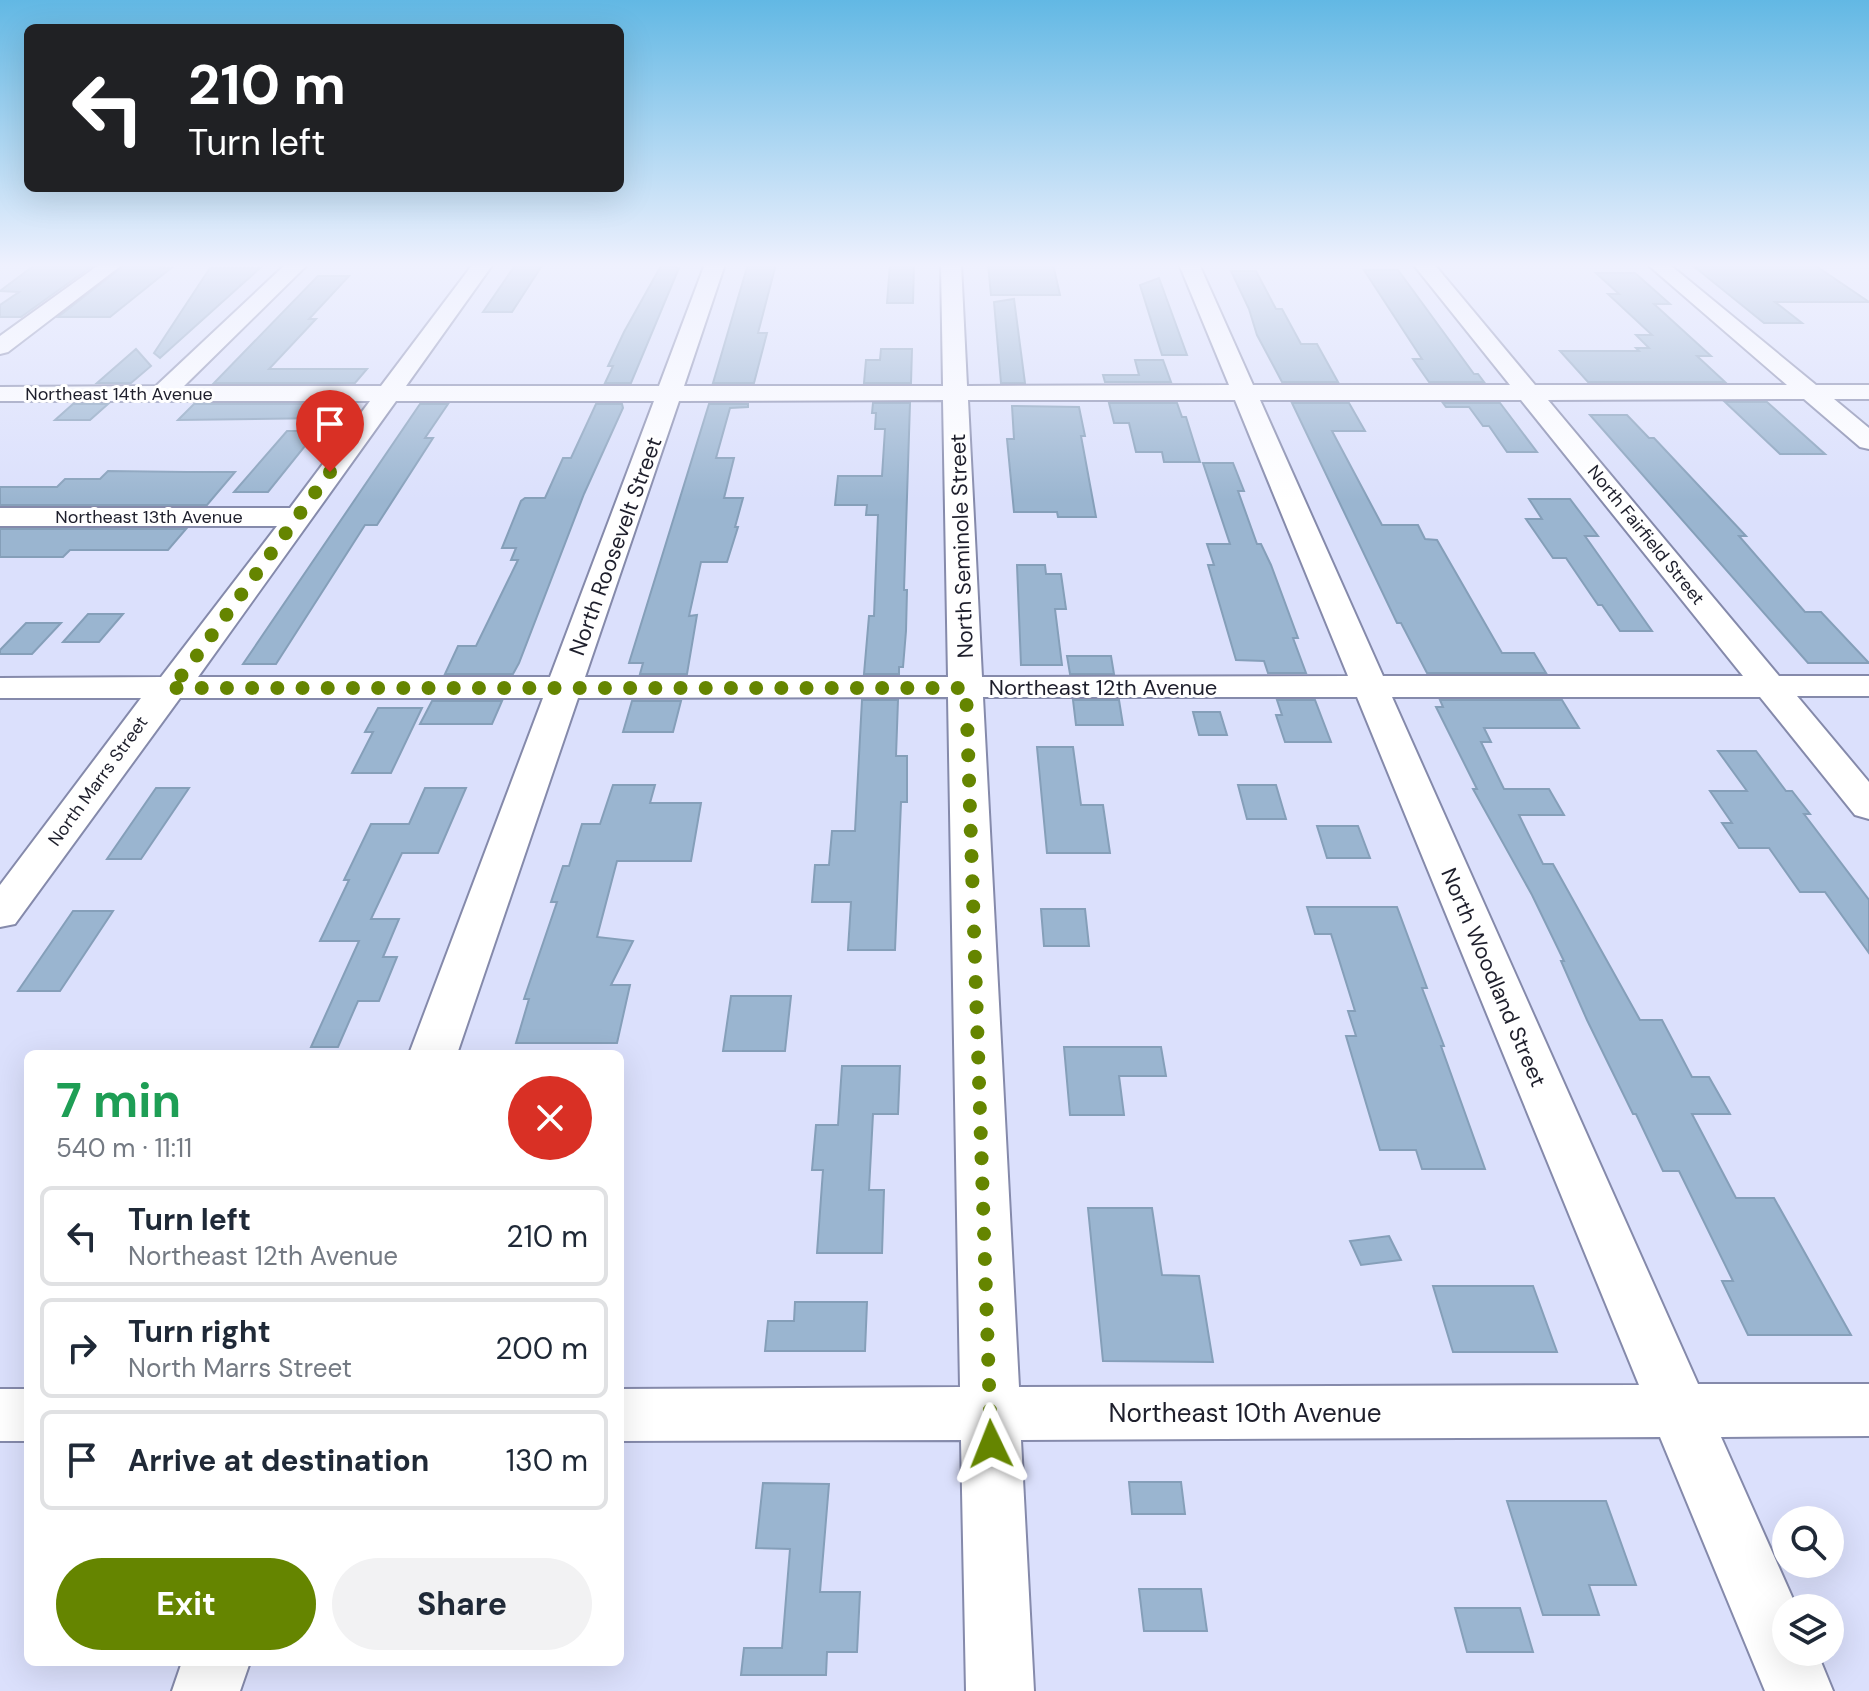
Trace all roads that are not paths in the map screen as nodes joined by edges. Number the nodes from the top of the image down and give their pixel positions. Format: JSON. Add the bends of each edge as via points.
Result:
{"nodes":[{"id":1,"x":215,"y":343,"type":"edge"},
{"id":2,"x":425,"y":343,"type":"edge"},
{"id":3,"x":688,"y":343,"type":"edge"},
{"id":4,"x":953,"y":343,"type":"edge"},
{"id":5,"x":1223,"y":343,"type":"edge"},
{"id":6,"x":1488,"y":343,"type":"edge"},
{"id":7,"x":1751,"y":343,"type":"edge"},
{"id":8,"x":1529,"y":392,"type":"junction"},
{"id":9,"x":1869,"y":392,"type":"edge"},
{"id":10,"x":388,"y":393,"type":"junction"},
{"id":11,"x":671,"y":393,"type":"junction"},
{"id":12,"x":955,"y":393,"type":"junction"},
{"id":13,"x":1245,"y":393,"type":"junction"},
{"id":14,"x":1811,"y":393,"type":"junction"},
{"id":15,"x":0,"y":394,"type":"edge"},
{"id":16,"x":162,"y":394,"type":"junction"},
{"id":17,"x":1869,"y":441,"type":"edge"},
{"id":18,"x":0,"y":517,"type":"edge"},
{"id":19,"x":298,"y":517,"type":"junction"},
{"id":20,"x":1869,"y":686,"type":"edge"},
{"id":21,"x":1370,"y":687,"type":"junction"},
{"id":22,"x":1770,"y":687,"type":"junction"},
{"id":23,"x":0,"y":688,"type":"edge"},
{"id":24,"x":169,"y":688,"type":"junction"},
{"id":25,"x":966,"y":688,"type":"junction"},
{"id":26,"x":564,"y":689,"type":"junction"},
{"id":27,"x":1869,"y":807,"type":"edge"},
{"id":28,"x":0,"y":914,"type":"edge"},
{"id":29,"x":434,"y":1050,"type":"edge"},
{"id":30,"x":1679,"y":1410,"type":"junction"},
{"id":31,"x":1869,"y":1410,"type":"edge"},
{"id":32,"x":990,"y":1414,"type":"junction"},
{"id":33,"x":0,"y":1415,"type":"edge"},
{"id":34,"x":24,"y":1415,"type":"edge"},
{"id":35,"x":624,"y":1415,"type":"edge"},
{"id":36,"x":215,"y":1666,"type":"edge"},
{"id":37,"x":206,"y":1691,"type":"edge"},
{"id":38,"x":1000,"y":1691,"type":"edge"},
{"id":39,"x":1799,"y":1691,"type":"edge"}],
"edges":[{"from":1,"to":16,"type":"street"},
{"from":2,"to":10,"type":"street","name":"North Marrs Street"},
{"from":3,"to":11,"type":"street","name":"North Roosevelt Street"},
{"from":4,"to":12,"type":"street","name":"North Seminole Street"},
{"from":5,"to":13,"type":"street","name":"North Woodland Street"},
{"from":6,"to":8,"type":"street","name":"North Fairfield Street"},
{"from":7,"to":14,"type":"street"},
{"from":8,"to":13,"type":"street","name":"Northeast 14th Avenue"},
{"from":8,"to":14,"type":"street","name":"Northeast 14th Avenue"},
{"from":8,"to":22,"type":"street","name":"North Fairfield Street"},
{"from":9,"to":14,"type":"street","name":"Northeast 14th Avenue"},
{"from":10,"to":11,"type":"street","name":"Northeast 14th Avenue"},
{"from":10,"to":16,"type":"street","name":"Northeast 14th Avenue"},
{"from":10,"to":19,"type":"street","name":"North Marrs Street"},
{"from":11,"to":12,"type":"street","name":"Northeast 14th Avenue"},
{"from":11,"to":26,"type":"street","name":"North Roosevelt Street"},
{"from":12,"to":13,"type":"street","name":"Northeast 14th Avenue"},
{"from":12,"to":25,"type":"street","name":"North Seminole Street"},
{"from":13,"to":21,"type":"street","name":"North Woodland Street"},
{"from":14,"to":17,"type":"street"},
{"from":15,"to":16,"type":"street","name":"Northeast 14th Avenue"},
{"from":18,"to":19,"type":"street","name":"Northeast 13th Avenue"},
{"from":19,"to":24,"type":"street","name":"North Marrs Street"},
{"from":20,"to":22,"type":"street","name":"Northeast 12th Avenue"},
{"from":21,"to":22,"type":"street","name":"Northeast 12th Avenue"},
{"from":21,"to":25,"type":"street","name":"Northeast 12th Avenue"},
{"from":21,"to":30,"type":"street","name":"North Woodland Street"},
{"from":22,"to":27,"type":"street","name":"North Fairfield Street"},
{"from":23,"to":24,"type":"street","name":"Northeast 12th Avenue"},
{"from":24,"to":26,"type":"street","name":"Northeast 12th Avenue"},
{"from":24,"to":28,"type":"street","name":"North Marrs Street"},
{"from":25,"to":26,"type":"street","name":"Northeast 12th Avenue"},
{"from":25,"to":32,"type":"street","name":"North Seminole Street"},
{"from":26,"to":29,"type":"street","name":"North Roosevelt Street"},
{"from":30,"to":31,"type":"street","name":"Northeast 10th Avenue"},
{"from":30,"to":32,"type":"street","name":"Northeast 10th Avenue"},
{"from":30,"to":39,"type":"street","name":"North Woodland Street"},
{"from":32,"to":35,"type":"street","name":"Northeast 10th Avenue"},
{"from":32,"to":38,"type":"street","name":"North Seminole Street"},
{"from":33,"to":34,"type":"street"},
{"from":36,"to":37,"type":"street"}]}
